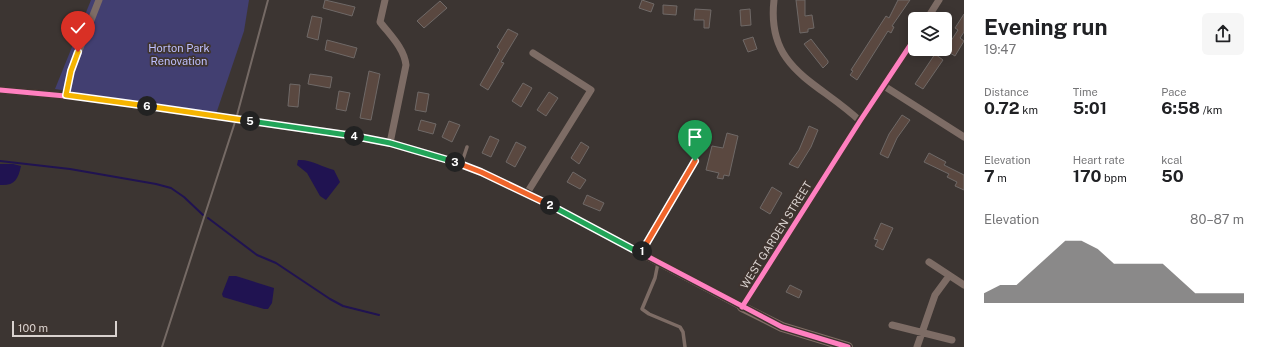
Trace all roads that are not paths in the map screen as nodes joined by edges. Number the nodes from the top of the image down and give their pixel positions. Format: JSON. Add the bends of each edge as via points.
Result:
{"nodes":[{"id":1,"x":99,"y":0,"type":"edge"},
{"id":2,"x":385,"y":0,"type":"edge"},
{"id":3,"x":774,"y":0,"type":"edge"},
{"id":4,"x":939,"y":0,"type":"edge"},
{"id":5,"x":931,"y":12,"type":"edge"},
{"id":6,"x":908,"y":49,"type":"edge"},
{"id":7,"x":533,"y":53,"type":"dead end"},
{"id":8,"x":884,"y":86,"type":"junction"},
{"id":9,"x":0,"y":90,"type":"edge"},
{"id":10,"x":66,"y":95,"type":"junction"},
{"id":11,"x":860,"y":121,"type":"junction"},
{"id":12,"x":964,"y":137,"type":"edge"},
{"id":13,"x":701,"y":138,"type":"dead end"},
{"id":14,"x":390,"y":143,"type":"junction"},
{"id":15,"x":467,"y":147,"type":"dead end"},
{"id":16,"x":461,"y":165,"type":"junction"},
{"id":17,"x":527,"y":193,"type":"junction"},
{"id":18,"x":640,"y":253,"type":"junction"},
{"id":19,"x":929,"y":262,"type":"dead end"},
{"id":20,"x":658,"y":263,"type":"junction"},
{"id":21,"x":950,"y":276,"type":"junction"},
{"id":22,"x":964,"y":285,"type":"edge"},
{"id":23,"x":742,"y":307,"type":"junction"},
{"id":24,"x":892,"y":325,"type":"dead end"},
{"id":25,"x":922,"y":332,"type":"junction"},
{"id":26,"x":952,"y":340,"type":"dead end"},
{"id":27,"x":685,"y":347,"type":"edge"},
{"id":28,"x":848,"y":347,"type":"edge"},
{"id":29,"x":917,"y":347,"type":"edge"}],
"edges":[{"from":1,"to":10,"type":"street","via":[[71,71]]},
{"from":2,"to":14,"type":"street","via":[[380,22],[405,56],[406,65]]},
{"from":3,"to":11,"type":"street","via":[[777,44],[788,63]]},
{"from":4,"to":5,"type":"street"},
{"from":6,"to":8,"type":"street","name":"WEST GARDEN STREET"},
{"from":7,"to":17,"type":"street","via":[[591,90]]},
{"from":8,"to":11,"type":"street","name":"WEST GARDEN STREET"},
{"from":8,"to":12,"type":"street"},
{"from":9,"to":10,"type":"street"},
{"from":10,"to":14,"type":"street"},
{"from":11,"to":23,"type":"street","name":"WEST GARDEN STREET"},
{"from":13,"to":18,"type":"lane","via":[[695,161]]},
{"from":14,"to":16,"type":"street"},
{"from":15,"to":16,"type":"lane"},
{"from":16,"to":17,"type":"street"},
{"from":17,"to":18,"type":"street"},
{"from":18,"to":20,"type":"street"},
{"from":19,"to":21,"type":"street"},
{"from":20,"to":23,"type":"street"},
{"from":20,"to":27,"type":"lane","via":[[655,278],[642,309],[680,328]]},
{"from":21,"to":22,"type":"street"},
{"from":21,"to":25,"type":"street","via":[[935,295]]},
{"from":23,"to":28,"type":"street","via":[[782,327]]},
{"from":24,"to":25,"type":"street"},
{"from":25,"to":26,"type":"street"},
{"from":25,"to":29,"type":"street"}]}
